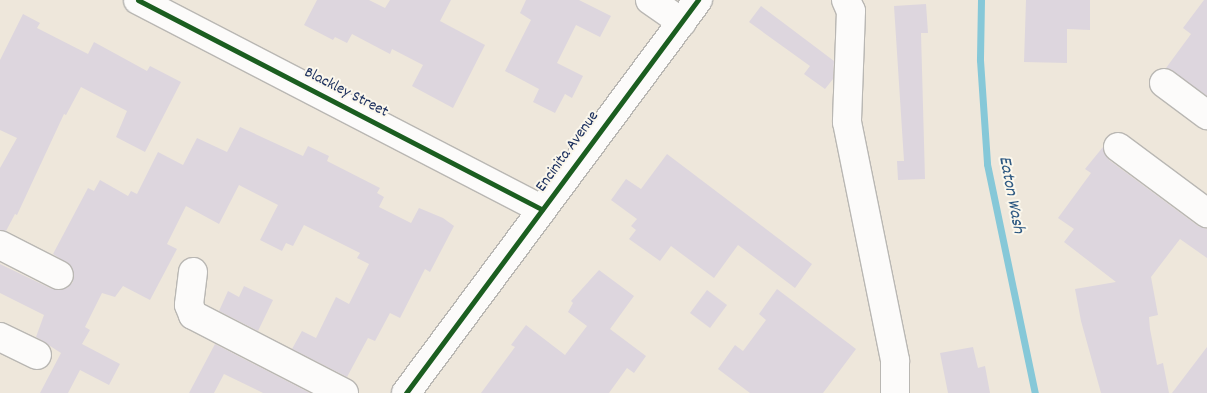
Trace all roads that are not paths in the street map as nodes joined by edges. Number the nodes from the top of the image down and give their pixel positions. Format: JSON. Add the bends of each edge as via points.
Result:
{"nodes":[{"id":1,"x":138,"y":0,"type":"edge"},
{"id":2,"x":650,"y":0,"type":"edge"},
{"id":3,"x":698,"y":0,"type":"edge"},
{"id":4,"x":846,"y":0,"type":"edge"},
{"id":5,"x":682,"y":22,"type":"junction"},
{"id":6,"x":1164,"y":83,"type":"dead end"},
{"id":7,"x":1207,"y":115,"type":"edge"},
{"id":8,"x":1118,"y":148,"type":"dead end"},
{"id":9,"x":542,"y":209,"type":"junction"},
{"id":10,"x":1207,"y":212,"type":"edge"},
{"id":11,"x":0,"y":245,"type":"edge"},
{"id":12,"x":193,"y":272,"type":"dead end"},
{"id":13,"x":59,"y":275,"type":"dead end"},
{"id":14,"x":0,"y":337,"type":"edge"},
{"id":15,"x":37,"y":356,"type":"dead end"},
{"id":16,"x":344,"y":393,"type":"edge"},
{"id":17,"x":406,"y":393,"type":"edge"},
{"id":18,"x":895,"y":393,"type":"edge"}],
"edges":[{"from":1,"to":9,"type":"street","name":"Blackley Street"},
{"from":2,"to":5,"type":"street"},
{"from":3,"to":5,"type":"street","name":"Encinita Avenue"},
{"from":4,"to":18,"type":"street","via":[[851,11],[848,122],[896,361]]},
{"from":5,"to":9,"type":"street","name":"Encinita Avenue"},
{"from":6,"to":7,"type":"street"},
{"from":8,"to":10,"type":"street"},
{"from":9,"to":17,"type":"street","name":"Encinita Avenue"},
{"from":11,"to":13,"type":"street"},
{"from":12,"to":16,"type":"street","via":[[189,305],[193,315]]},
{"from":14,"to":15,"type":"street"}]}
